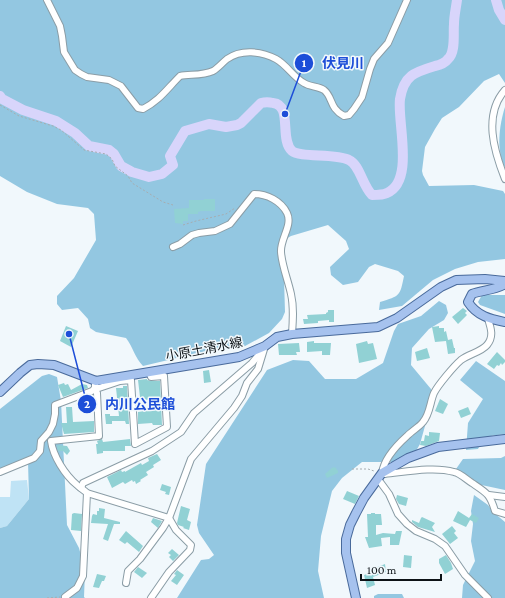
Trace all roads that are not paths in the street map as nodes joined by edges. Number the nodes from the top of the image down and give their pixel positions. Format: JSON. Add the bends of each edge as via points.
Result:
{"nodes":[{"id":1,"x":48,"y":0,"type":"edge"},
{"id":2,"x":407,"y":0,"type":"edge"},
{"id":3,"x":505,"y":90,"type":"edge"},
{"id":4,"x":505,"y":179,"type":"edge"},
{"id":5,"x":173,"y":247,"type":"dead end"},
{"id":6,"x":505,"y":281,"type":"edge"},
{"id":7,"x":505,"y":284,"type":"edge"},
{"id":8,"x":488,"y":319,"type":"junction"},
{"id":9,"x":505,"y":322,"type":"edge"},
{"id":10,"x":292,"y":334,"type":"junction"},
{"id":11,"x":265,"y":346,"type":"junction"},
{"id":12,"x":149,"y":372,"type":"junction"},
{"id":13,"x":95,"y":384,"type":"junction"},
{"id":14,"x":0,"y":392,"type":"edge"},
{"id":15,"x":505,"y":439,"type":"edge"},
{"id":16,"x":0,"y":472,"type":"edge"},
{"id":17,"x":380,"y":476,"type":"junction"},
{"id":18,"x":81,"y":488,"type":"junction"},
{"id":19,"x":87,"y":493,"type":"junction"},
{"id":20,"x":489,"y":495,"type":"junction"},
{"id":21,"x":505,"y":497,"type":"edge"},
{"id":22,"x":505,"y":514,"type":"edge"},
{"id":23,"x":169,"y":518,"type":"junction"},
{"id":24,"x":126,"y":583,"type":"dead end"},
{"id":25,"x":65,"y":597,"type":"road end"},
{"id":26,"x":151,"y":598,"type":"edge"},
{"id":27,"x":356,"y":598,"type":"edge"},
{"id":28,"x":488,"y":598,"type":"edge"}],
"edges":[{"from":1,"to":2,"type":"street","via":[[60,26],[64,52],[75,70],[87,77],[109,80],[121,86],[138,108],[150,106],[164,95],[180,76],[204,74],[214,70],[235,54],[244,52],[276,59],[303,83],[323,90],[336,111],[344,116],[352,112],[362,97],[374,59],[388,43]]},
{"from":3,"to":4,"type":"street","via":[[498,99],[492,131]]},
{"from":5,"to":10,"type":"street","via":[[192,235],[215,231],[230,224],[254,194],[273,198],[287,212],[289,219],[281,252],[291,294]]},
{"from":6,"to":10,"type":"main road","name":"小原土清水線","via":[[456,280],[441,287],[397,318],[378,327]]},
{"from":7,"to":8,"type":"main road","via":[[470,296],[468,302],[472,308]]},
{"from":8,"to":9,"type":"main road"},
{"from":8,"to":17,"type":"street","via":[[492,330],[488,345],[461,360],[437,387],[426,419],[390,456]]},
{"from":10,"to":11,"type":"main road","name":"小原土清水線","via":[[277,337]]},
{"from":11,"to":12,"type":"main road","name":"小原土清水線","via":[[239,357]]},
{"from":11,"to":18,"type":"street","via":[[252,363],[194,413],[182,432],[152,451],[83,483]]},
{"from":11,"to":23,"type":"street","via":[[258,369],[247,383],[242,396],[191,459]]},
{"from":12,"to":13,"type":"main road","name":"小原土清水線"},
{"from":12,"to":13,"type":"street","via":[[151,377],[164,376],[167,426],[134,444],[131,380],[99,388]]},
{"from":13,"to":14,"type":"main road","name":"小原土清水線","via":[[54,365],[38,364],[30,365],[20,372]]},
{"from":13,"to":16,"type":"street","via":[[92,391],[55,405],[53,424],[41,441],[40,451],[34,458]]},
{"from":13,"to":18,"type":"street","via":[[99,436],[50,441],[65,472]]},
{"from":15,"to":17,"type":"main road","via":[[438,447],[408,458]]},
{"from":17,"to":20,"type":"street","via":[[434,470],[455,472]]},
{"from":17,"to":27,"type":"main road","via":[[364,498],[346,539],[346,553]]},
{"from":17,"to":28,"type":"street","via":[[398,514],[416,531],[445,546],[465,575]]},
{"from":18,"to":19,"type":"street"},
{"from":19,"to":23,"type":"street"},
{"from":19,"to":25,"type":"street","via":[[83,576],[77,588]]},
{"from":20,"to":21,"type":"street"},
{"from":20,"to":22,"type":"street","via":[[495,511]]},
{"from":23,"to":24,"type":"street","via":[[140,559],[128,571]]},
{"from":23,"to":26,"type":"street","via":[[176,530],[191,545],[190,550],[169,572]]}]}
